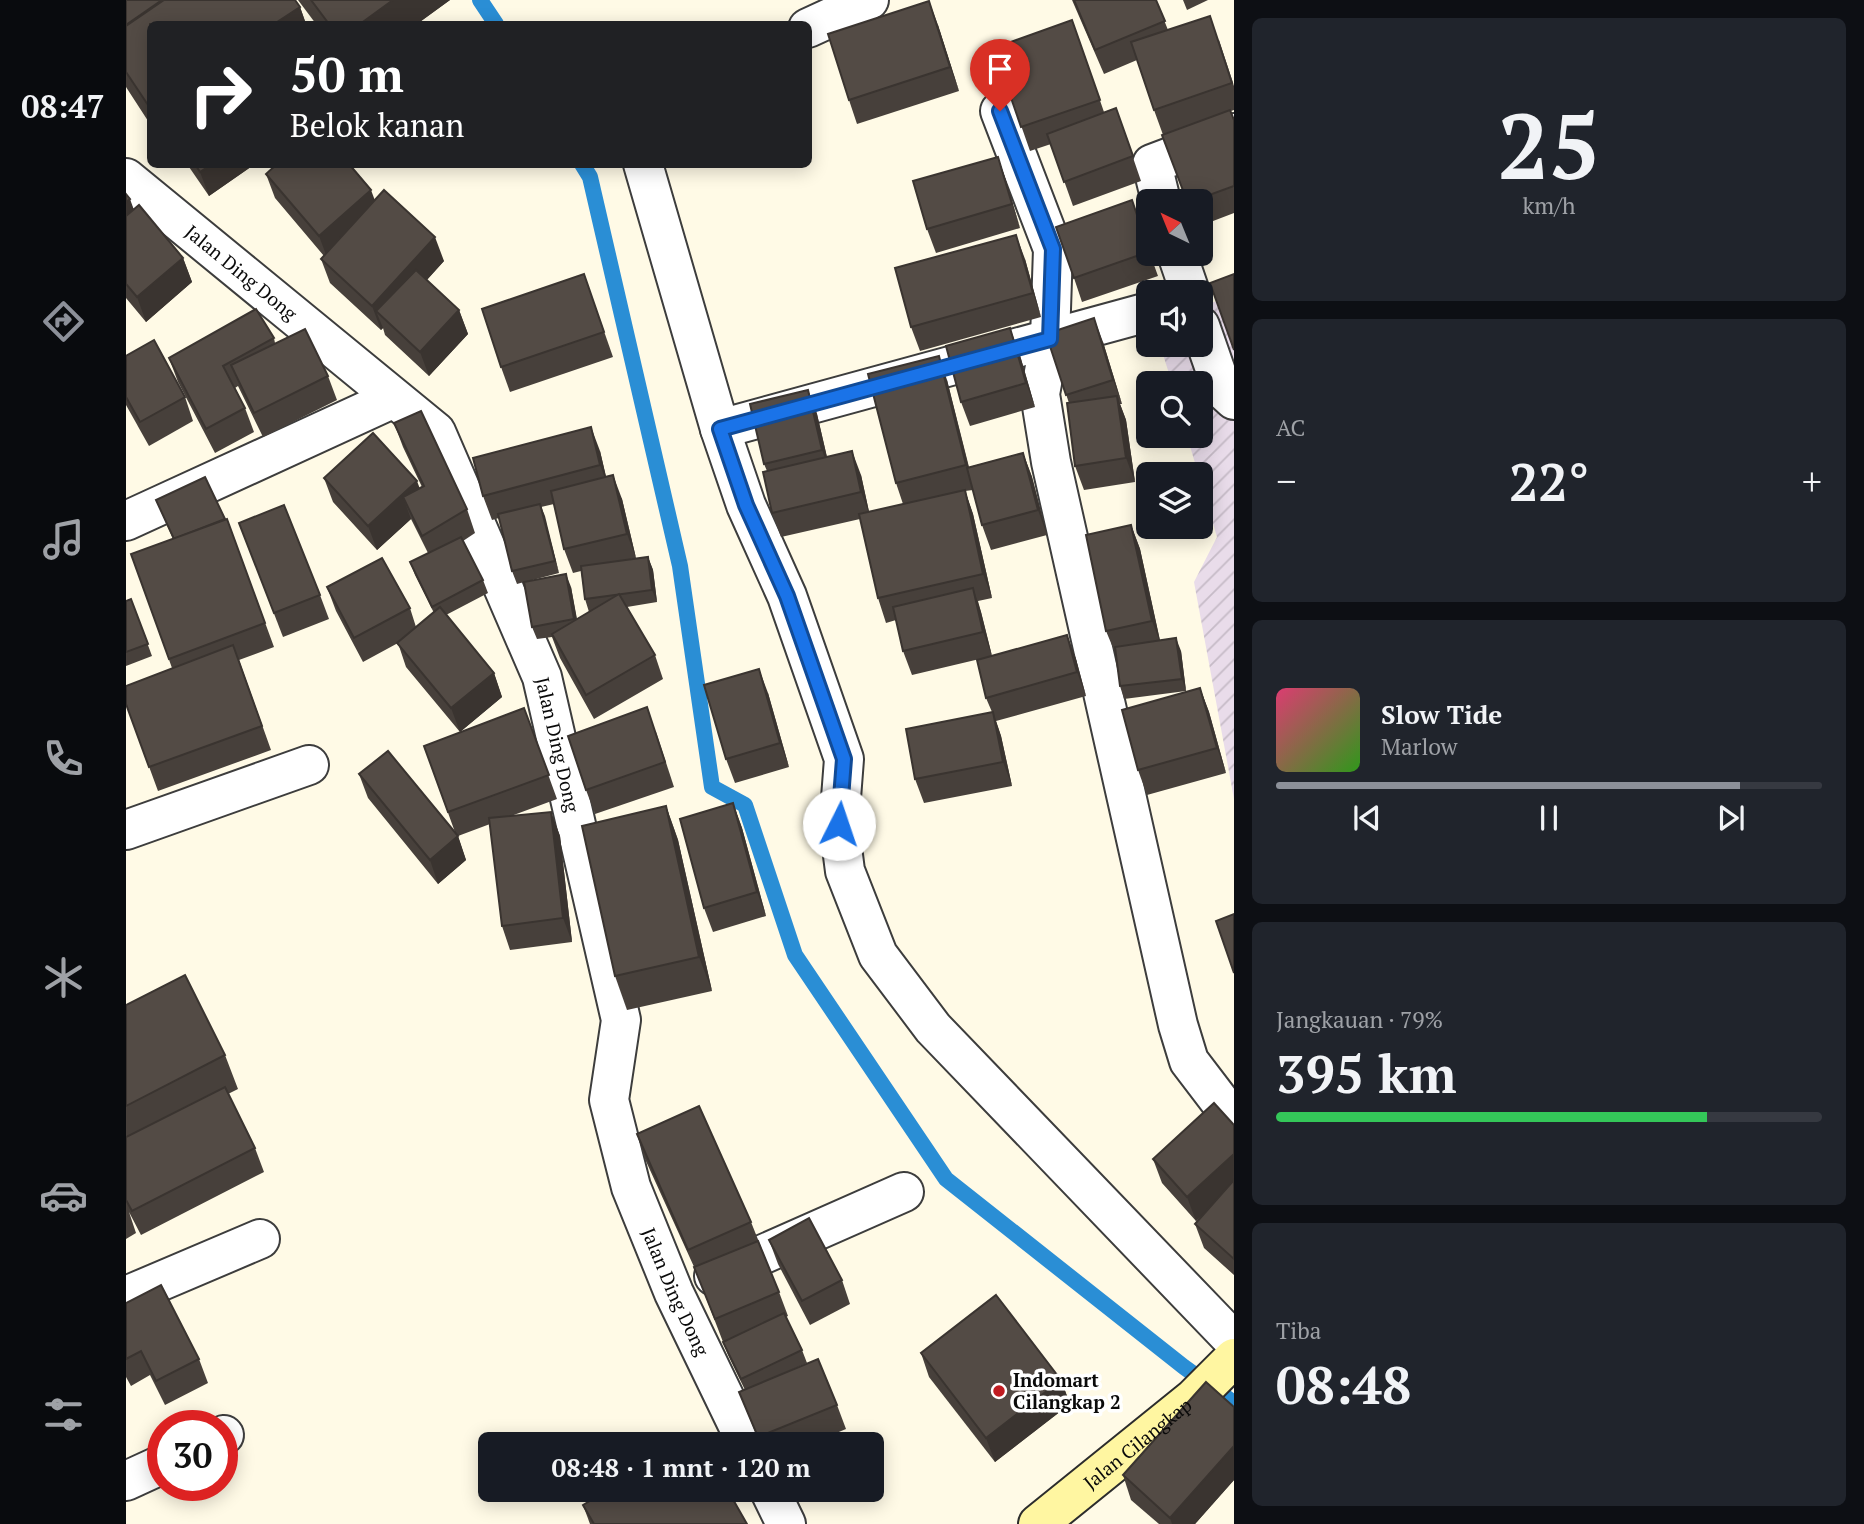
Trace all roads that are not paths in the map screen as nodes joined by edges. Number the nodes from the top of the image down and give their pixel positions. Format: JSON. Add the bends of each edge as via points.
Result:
{"nodes":[{"id":1,"x":869,"y":0,"type":"edge"},
{"id":2,"x":812,"y":26,"type":"edge"},
{"id":3,"x":1000,"y":111,"type":"dead end"},
{"id":4,"x":1234,"y":133,"type":"edge"},
{"id":5,"x":644,"y":168,"type":"edge"},
{"id":6,"x":126,"y":178,"type":"edge"},
{"id":7,"x":1158,"y":189,"type":"edge"},
{"id":8,"x":1136,"y":315,"type":"edge"},
{"id":9,"x":1050,"y":339,"type":"junction"},
{"id":10,"x":1211,"y":357,"type":"edge"},
{"id":11,"x":392,"y":399,"type":"junction"},
{"id":12,"x":1234,"y":400,"type":"edge"},
{"id":13,"x":720,"y":429,"type":"junction"},
{"id":14,"x":126,"y":521,"type":"edge"},
{"id":15,"x":309,"y":765,"type":"dead end"},
{"id":16,"x":126,"y":830,"type":"edge"},
{"id":17,"x":1234,"y":1120,"type":"edge"},
{"id":18,"x":904,"y":1192,"type":"dead end"},
{"id":19,"x":260,"y":1239,"type":"dead end"},
{"id":20,"x":674,"y":1293,"type":"junction"},
{"id":21,"x":126,"y":1296,"type":"edge"},
{"id":22,"x":1229,"y":1357,"type":"edge"},
{"id":23,"x":741,"y":1432,"type":"edge"},
{"id":24,"x":147,"y":1471,"type":"edge"},
{"id":25,"x":126,"y":1481,"type":"edge"},
{"id":26,"x":775,"y":1502,"type":"edge"},
{"id":27,"x":786,"y":1524,"type":"edge"},
{"id":28,"x":1038,"y":1524,"type":"edge"}],
"edges":[{"from":1,"to":2,"type":"street"},
{"from":3,"to":9,"type":"street","via":[[1053,249]]},
{"from":4,"to":7,"type":"street","via":[[1152,164]]},
{"from":5,"to":13,"type":"street"},
{"from":6,"to":11,"type":"street","name":"Jalan Ding Dong"},
{"from":8,"to":9,"type":"street"},
{"from":9,"to":13,"type":"street"},
{"from":9,"to":17,"type":"street","via":[[1040,394],[1051,462],[1178,1025],[1189,1061]]},
{"from":10,"to":12,"type":"street","via":[[1222,389]]},
{"from":11,"to":14,"type":"street"},
{"from":11,"to":20,"type":"street","name":"Jalan Ding Dong","via":[[436,432],[542,677],[621,1020],[610,1100],[631,1187]]},
{"from":13,"to":22,"type":"street","via":[[746,505],[787,596],[844,759],[839,824],[845,871],[878,955],[933,1028]]},
{"from":15,"to":16,"type":"street"},
{"from":18,"to":20,"type":"street"},
{"from":19,"to":21,"type":"street"},
{"from":20,"to":23,"type":"street","name":"Jalan Ding Dong"},
{"from":22,"to":28,"type":"street","name":"Jalan Cilangkap","via":[[1194,1398]]},
{"from":24,"to":25,"type":"street"},
{"from":26,"to":27,"type":"street"}]}
